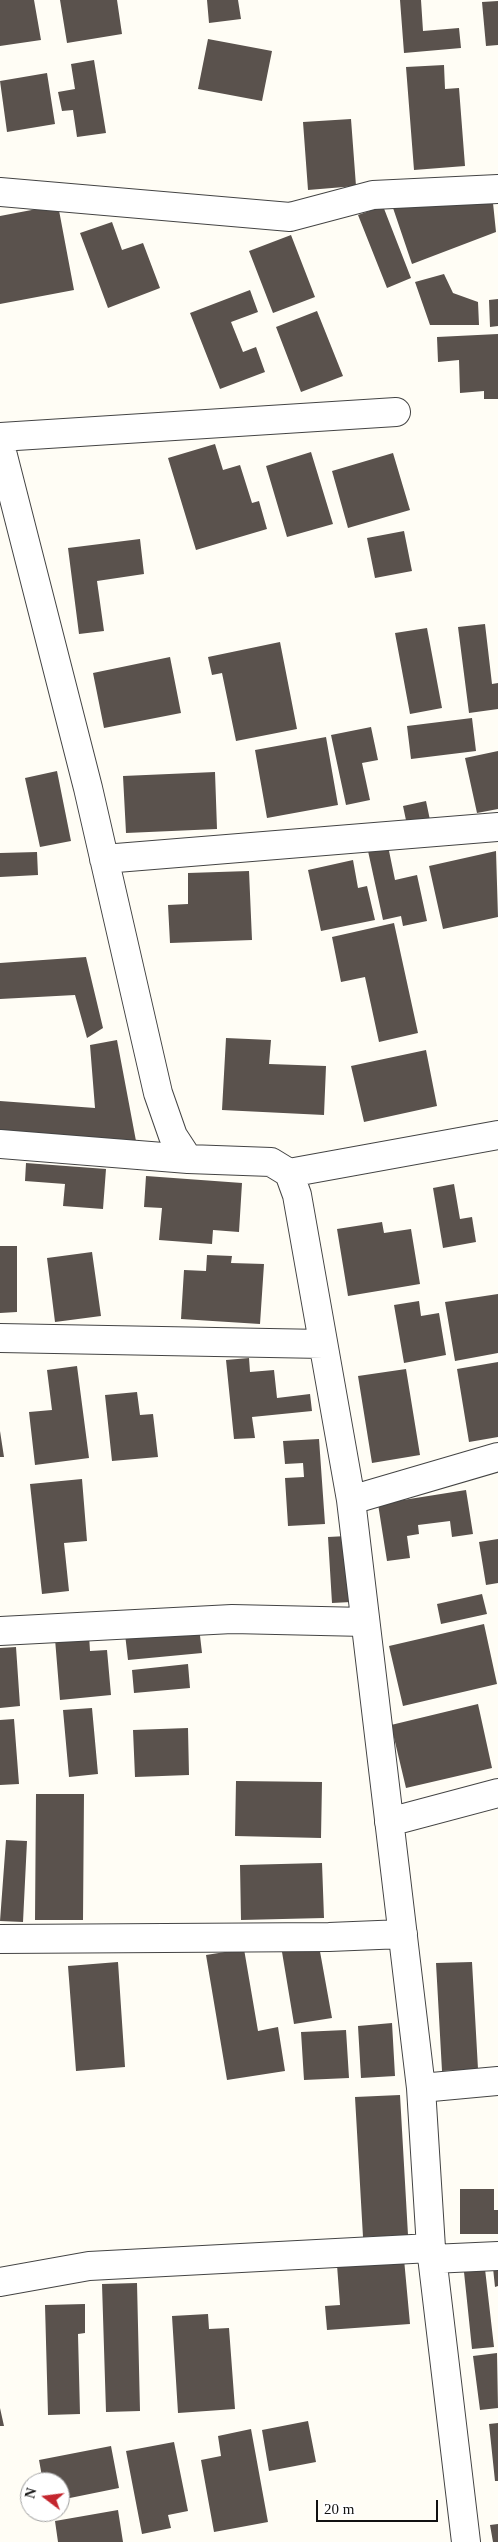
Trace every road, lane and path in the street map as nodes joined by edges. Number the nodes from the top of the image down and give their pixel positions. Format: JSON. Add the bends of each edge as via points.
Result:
{"nodes":[{"id":1,"x":498,"y":189,"type":"edge"},
{"id":2,"x":0,"y":192,"type":"edge"},
{"id":3,"x":396,"y":412,"type":"dead end"},
{"id":4,"x":0,"y":437,"type":"edge"},
{"id":5,"x":0,"y":444,"type":"edge"},
{"id":6,"x":498,"y":826,"type":"edge"},
{"id":7,"x":104,"y":859,"type":"junction"},
{"id":8,"x":498,"y":1135,"type":"edge"},
{"id":9,"x":0,"y":1144,"type":"edge"},
{"id":10,"x":188,"y":1159,"type":"junction"},
{"id":11,"x":289,"y":1173,"type":"junction"},
{"id":12,"x":0,"y":1338,"type":"edge"},
{"id":13,"x":323,"y":1344,"type":"junction"},
{"id":14,"x":498,"y":1457,"type":"edge"},
{"id":15,"x":351,"y":1500,"type":"junction"},
{"id":16,"x":365,"y":1622,"type":"junction"},
{"id":17,"x":0,"y":1631,"type":"edge"},
{"id":18,"x":498,"y":1793,"type":"edge"},
{"id":19,"x":389,"y":1822,"type":"junction"},
{"id":20,"x":403,"y":1934,"type":"junction"},
{"id":21,"x":0,"y":1939,"type":"edge"},
{"id":22,"x":498,"y":2081,"type":"edge"},
{"id":23,"x":421,"y":2088,"type":"junction"},
{"id":24,"x":431,"y":2254,"type":"junction"},
{"id":25,"x":498,"y":2256,"type":"edge"},
{"id":26,"x":0,"y":2282,"type":"edge"},
{"id":27,"x":466,"y":2542,"type":"edge"}],
"edges":[{"from":1,"to":2,"type":"street","via":[[373,195],[290,217]]},
{"from":3,"to":4,"type":"street"},
{"from":5,"to":7,"type":"street"},
{"from":6,"to":7,"type":"street"},
{"from":7,"to":10,"type":"street","via":[[158,1093],[173,1136]]},
{"from":8,"to":11,"type":"street"},
{"from":9,"to":10,"type":"street"},
{"from":10,"to":11,"type":"street","via":[[271,1162]]},
{"from":11,"to":13,"type":"street","via":[[297,1196]]},
{"from":12,"to":13,"type":"street"},
{"from":13,"to":15,"type":"street"},
{"from":14,"to":15,"type":"street"},
{"from":15,"to":16,"type":"street"},
{"from":16,"to":17,"type":"street","via":[[232,1620]]},
{"from":16,"to":19,"type":"street"},
{"from":18,"to":19,"type":"street"},
{"from":19,"to":20,"type":"street"},
{"from":20,"to":21,"type":"street"},
{"from":20,"to":23,"type":"street"},
{"from":22,"to":23,"type":"street"},
{"from":23,"to":24,"type":"street"},
{"from":24,"to":25,"type":"street"},
{"from":24,"to":26,"type":"street","via":[[88,2266]]},
{"from":24,"to":27,"type":"street"}]}
